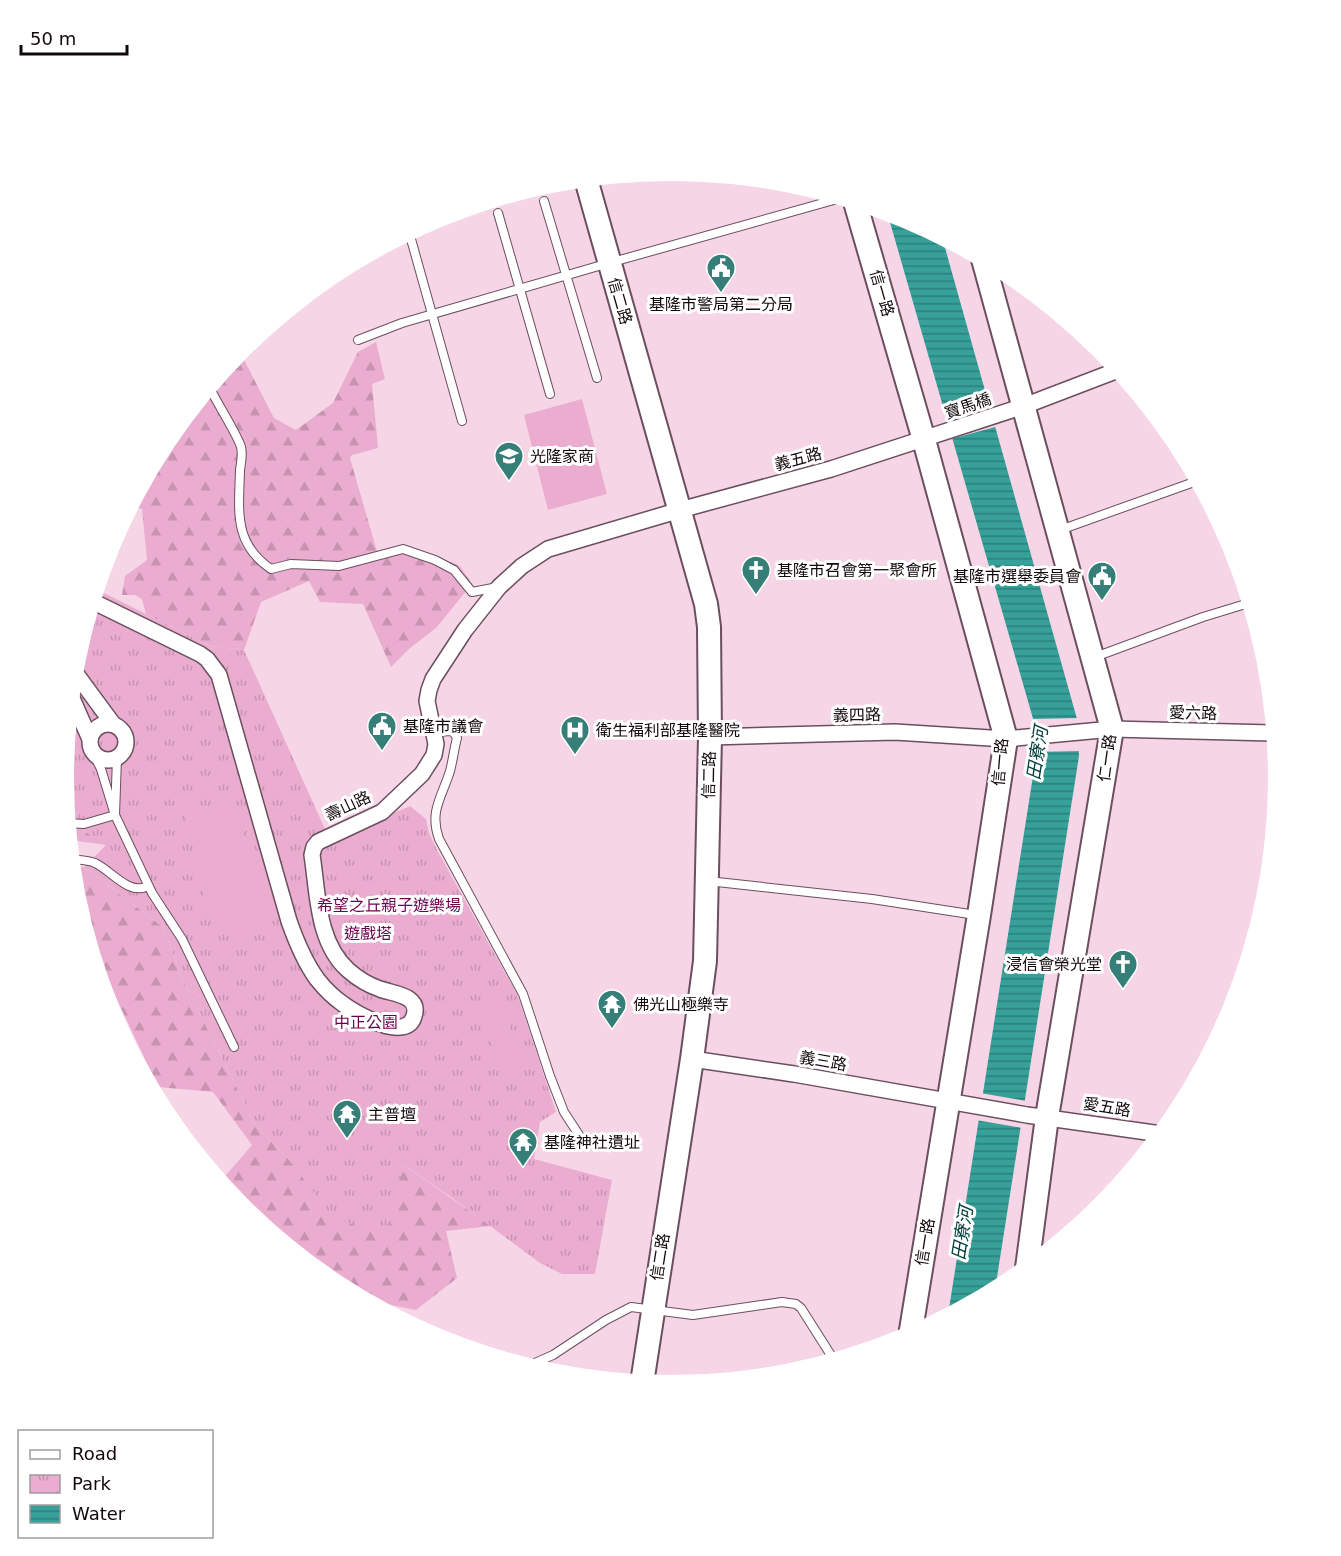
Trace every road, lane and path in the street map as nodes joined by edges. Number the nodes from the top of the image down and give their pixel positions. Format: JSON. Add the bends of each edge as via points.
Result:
{"nodes":[{"id":1,"x":588,"y":187,"type":"edge"},
{"id":2,"x":544,"y":201,"type":"dead end"},
{"id":3,"x":828,"y":202,"type":"edge"},
{"id":4,"x":858,"y":212,"type":"edge"},
{"id":5,"x":498,"y":213,"type":"dead end"},
{"id":6,"x":411,"y":240,"type":"edge"},
{"id":7,"x":609,"y":263,"type":"junction"},
{"id":8,"x":987,"y":272,"type":"edge"},
{"id":9,"x":567,"y":275,"type":"junction"},
{"id":10,"x":521,"y":289,"type":"junction"},
{"id":11,"x":432,"y":315,"type":"junction"},
{"id":12,"x":358,"y":340,"type":"dead end"},
{"id":13,"x":1109,"y":373,"type":"edge"},
{"id":14,"x":597,"y":378,"type":"dead end"},
{"id":15,"x":550,"y":394,"type":"dead end"},
{"id":16,"x":213,"y":395,"type":"edge"},
{"id":17,"x":1024,"y":406,"type":"junction"},
{"id":18,"x":462,"y":422,"type":"dead end"},
{"id":19,"x":924,"y":440,"type":"junction"},
{"id":20,"x":1190,"y":483,"type":"edge"},
{"id":21,"x":680,"y":510,"type":"junction"},
{"id":22,"x":1058,"y":531,"type":"junction"},
{"id":23,"x":499,"y":587,"type":"junction"},
{"id":24,"x":99,"y":605,"type":"edge"},
{"id":25,"x":1242,"y":605,"type":"edge"},
{"id":26,"x":1094,"y":657,"type":"junction"},
{"id":27,"x":82,"y":682,"type":"edge"},
{"id":28,"x":78,"y":712,"type":"edge"},
{"id":29,"x":113,"y":724,"type":"junction"},
{"id":30,"x":1112,"y":729,"type":"junction"},
{"id":31,"x":434,"y":732,"type":"junction"},
{"id":32,"x":1265,"y":733,"type":"edge"},
{"id":33,"x":89,"y":737,"type":"junction"},
{"id":34,"x":710,"y":737,"type":"junction"},
{"id":35,"x":1006,"y":739,"type":"junction"},
{"id":36,"x":94,"y":755,"type":"junction"},
{"id":37,"x":117,"y":758,"type":"junction"},
{"id":38,"x":116,"y":814,"type":"junction"},
{"id":39,"x":76,"y":824,"type":"edge"},
{"id":40,"x":80,"y":860,"type":"edge"},
{"id":41,"x":707,"y":881,"type":"junction"},
{"id":42,"x":148,"y":886,"type":"junction"},
{"id":43,"x":979,"y":915,"type":"junction"},
{"id":44,"x":234,"y":1047,"type":"dead end"},
{"id":45,"x":692,"y":1059,"type":"junction"},
{"id":46,"x":947,"y":1101,"type":"junction"},
{"id":47,"x":1047,"y":1117,"type":"junction"},
{"id":48,"x":1150,"y":1132,"type":"edge"},
{"id":49,"x":579,"y":1135,"type":"dead end"},
{"id":50,"x":1029,"y":1256,"type":"edge"},
{"id":51,"x":653,"y":1309,"type":"junction"},
{"id":52,"x":912,"y":1324,"type":"edge"},
{"id":53,"x":830,"y":1353,"type":"edge"},
{"id":54,"x":540,"y":1361,"type":"edge"},
{"id":55,"x":643,"y":1374,"type":"edge"}],
"edges":[{"from":1,"to":7,"type":"street","name":"信二路"},
{"from":2,"to":9,"type":"lane"},
{"from":3,"to":7,"type":"lane"},
{"from":4,"to":19,"type":"street","name":"信一路"},
{"from":5,"to":10,"type":"lane"},
{"from":6,"to":11,"type":"lane"},
{"from":7,"to":9,"type":"lane"},
{"from":7,"to":21,"type":"street","name":"信二路"},
{"from":8,"to":17,"type":"street","name":"仁一路"},
{"from":9,"to":10,"type":"lane"},
{"from":9,"to":14,"type":"lane"},
{"from":10,"to":11,"type":"lane"},
{"from":10,"to":15,"type":"lane"},
{"from":11,"to":12,"type":"lane"},
{"from":11,"to":18,"type":"lane"},
{"from":13,"to":17,"type":"street","name":"寶馬橋"},
{"from":16,"to":23,"type":"lane","via":[[241,447],[238,510],[242,533],[259,561],[271,569],[291,564],[339,566],[403,549],[454,570],[472,592]]},
{"from":17,"to":19,"type":"street","name":"寶馬橋"},
{"from":17,"to":22,"type":"street","name":"仁一路"},
{"from":19,"to":21,"type":"street","name":"義五路"},
{"from":19,"to":35,"type":"street","name":"信一路"},
{"from":20,"to":22,"type":"lane"},
{"from":21,"to":23,"type":"street","name":"壽山路","via":[[548,549]]},
{"from":21,"to":34,"type":"street","name":"信二路","via":[[706,604]]},
{"from":22,"to":26,"type":"street","name":"仁一路"},
{"from":23,"to":31,"type":"street","name":"壽山路","via":[[433,679],[428,701]]},
{"from":24,"to":31,"type":"street","name":"壽山路","via":[[200,654],[214,668],[301,953],[320,982],[341,1003],[392,1027],[410,1024],[414,1006],[407,997],[380,989],[340,962],[323,927],[312,855],[318,842],[381,812],[414,783],[434,755]]},
{"from":25,"to":26,"type":"lane"},
{"from":26,"to":30,"type":"street","name":"仁一路"},
{"from":27,"to":29,"type":"street"},
{"from":28,"to":33,"type":"street"},
{"from":29,"to":33,"type":"street","via":[[103,723]]},
{"from":29,"to":37,"type":"street","via":[[121,729],[126,740]]},
{"from":30,"to":32,"type":"street","name":"愛六路"},
{"from":30,"to":35,"type":"street","name":"愛六路"},
{"from":30,"to":47,"type":"street","name":"仁一路"},
{"from":31,"to":49,"type":"lane","via":[[453,731],[457,738],[435,811],[439,839],[523,994],[564,1112]]},
{"from":33,"to":36,"type":"street"},
{"from":34,"to":35,"type":"street","name":"義四路","via":[[895,732]]},
{"from":34,"to":41,"type":"street","name":"信二路"},
{"from":35,"to":43,"type":"street","name":"信一路"},
{"from":36,"to":37,"type":"street","via":[[103,760]]},
{"from":36,"to":38,"type":"lane"},
{"from":37,"to":38,"type":"lane"},
{"from":38,"to":39,"type":"lane"},
{"from":38,"to":42,"type":"lane"},
{"from":40,"to":42,"type":"lane","via":[[93,862],[133,889]]},
{"from":41,"to":43,"type":"lane"},
{"from":41,"to":45,"type":"street","name":"信二路","via":[[705,961]]},
{"from":42,"to":44,"type":"lane","via":[[177,930]]},
{"from":43,"to":46,"type":"street","name":"信一路"},
{"from":45,"to":46,"type":"street","name":"義三路"},
{"from":45,"to":51,"type":"street","name":"信二路"},
{"from":46,"to":47,"type":"street","name":"義三路"},
{"from":46,"to":52,"type":"street","name":"信一路"},
{"from":47,"to":48,"type":"street","name":"愛五路"},
{"from":47,"to":50,"type":"street","name":"仁一路"},
{"from":51,"to":53,"type":"lane","via":[[693,1315],[782,1302],[796,1304]]},
{"from":51,"to":54,"type":"lane","via":[[631,1307]]},
{"from":51,"to":55,"type":"street","name":"信二路"}]}
